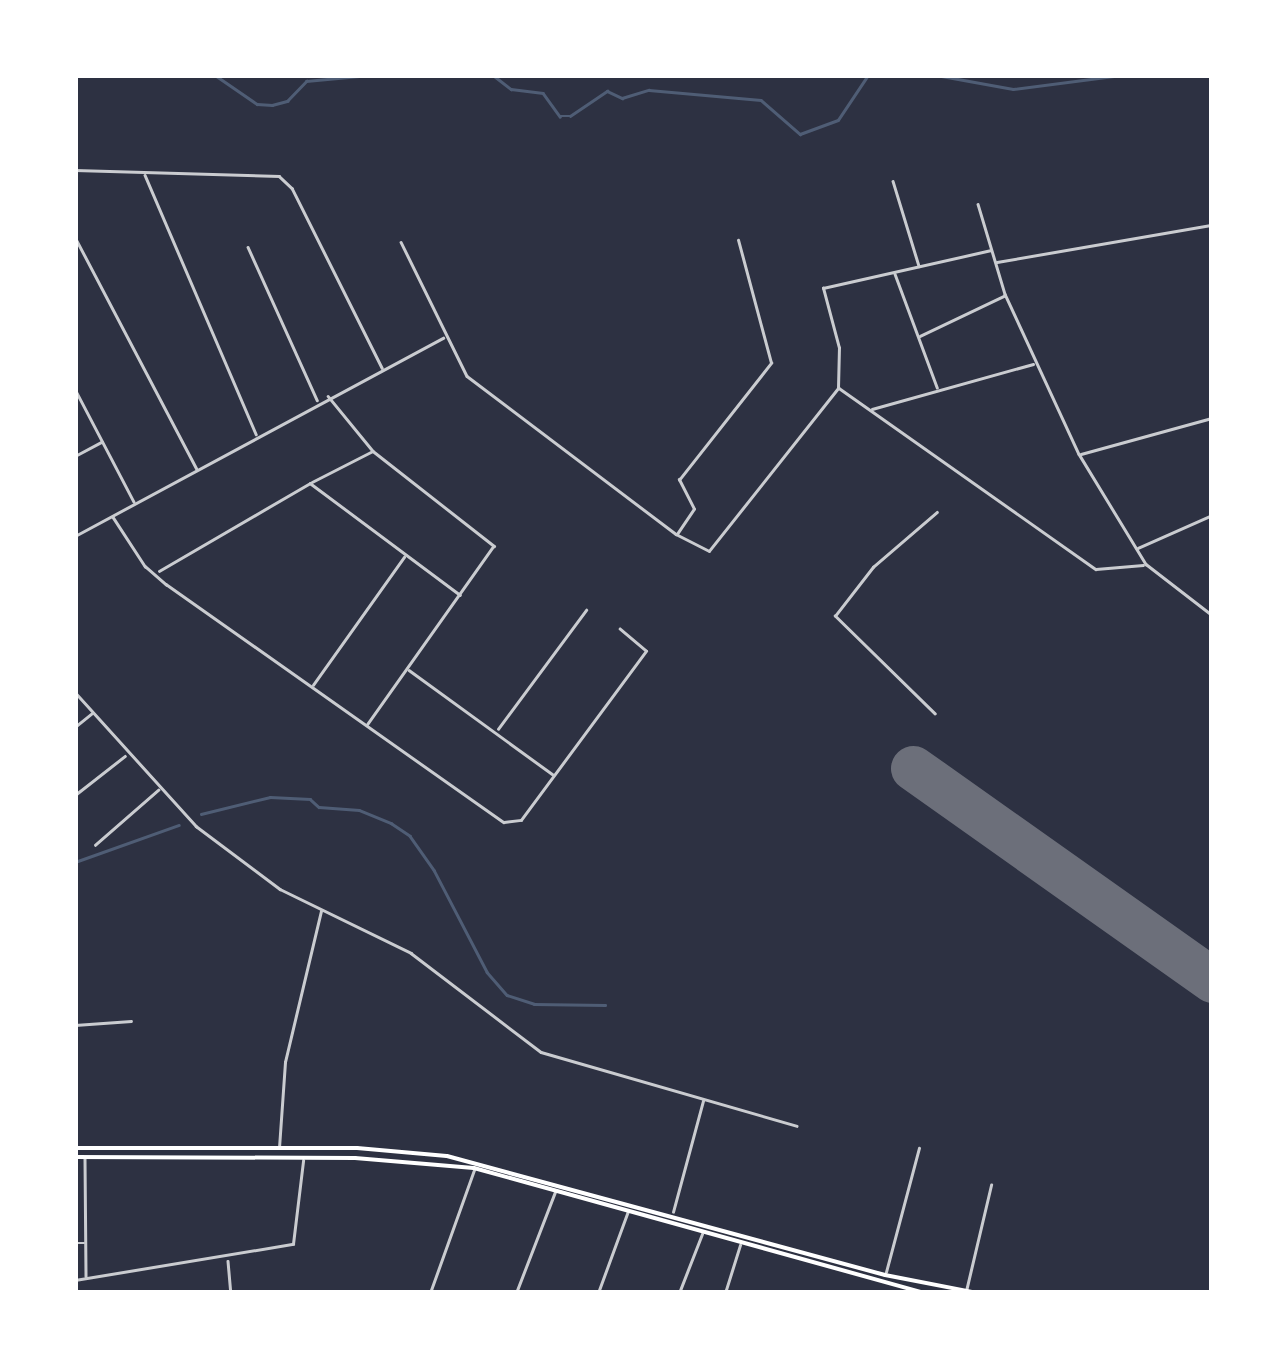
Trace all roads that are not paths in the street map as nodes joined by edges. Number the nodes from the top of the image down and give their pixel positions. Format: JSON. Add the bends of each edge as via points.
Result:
{"nodes":[{"id":1,"x":75,"y":170,"type":"edge"},
{"id":2,"x":144,"y":173,"type":"junction"},
{"id":3,"x":893,"y":181,"type":"dead end"},
{"id":4,"x":978,"y":204,"type":"dead end"},
{"id":5,"x":1212,"y":225,"type":"edge"},
{"id":6,"x":75,"y":236,"type":"edge"},
{"id":7,"x":738,"y":240,"type":"dead end"},
{"id":8,"x":401,"y":242,"type":"dead end"},
{"id":9,"x":248,"y":246,"type":"dead end"},
{"id":10,"x":991,"y":250,"type":"junction"},
{"id":11,"x":995,"y":262,"type":"junction"},
{"id":12,"x":919,"y":268,"type":"junction"},
{"id":13,"x":895,"y":274,"type":"junction"},
{"id":14,"x":1004,"y":296,"type":"dead end"},
{"id":15,"x":919,"y":336,"type":"junction"},
{"id":16,"x":443,"y":338,"type":"junction"},
{"id":17,"x":1035,"y":364,"type":"junction"},
{"id":18,"x":382,"y":368,"type":"junction"},
{"id":19,"x":838,"y":388,"type":"junction"},
{"id":20,"x":938,"y":388,"type":"junction"},
{"id":21,"x":75,"y":390,"type":"edge"},
{"id":22,"x":328,"y":396,"type":"junction"},
{"id":23,"x":318,"y":401,"type":"junction"},
{"id":24,"x":870,"y":409,"type":"junction"},
{"id":25,"x":1212,"y":418,"type":"edge"},
{"id":26,"x":256,"y":434,"type":"junction"},
{"id":27,"x":102,"y":442,"type":"junction"},
{"id":28,"x":373,"y":451,"type":"junction"},
{"id":29,"x":1080,"y":454,"type":"junction"},
{"id":30,"x":75,"y":456,"type":"edge"},
{"id":31,"x":197,"y":469,"type":"junction"},
{"id":32,"x":310,"y":483,"type":"junction"},
{"id":33,"x":134,"y":502,"type":"junction"},
{"id":34,"x":937,"y":512,"type":"dead end"},
{"id":35,"x":1212,"y":515,"type":"edge"},
{"id":36,"x":113,"y":517,"type":"junction"},
{"id":37,"x":676,"y":534,"type":"junction"},
{"id":38,"x":75,"y":536,"type":"edge"},
{"id":39,"x":1137,"y":548,"type":"junction"},
{"id":40,"x":405,"y":556,"type":"junction"},
{"id":41,"x":1146,"y":564,"type":"junction"},
{"id":42,"x":158,"y":571,"type":"junction"},
{"id":43,"x":461,"y":596,"type":"junction"},
{"id":44,"x":586,"y":610,"type":"dead end"},
{"id":45,"x":1212,"y":614,"type":"edge"},
{"id":46,"x":620,"y":630,"type":"dead end"},
{"id":47,"x":408,"y":670,"type":"junction"},
{"id":48,"x":312,"y":688,"type":"junction"},
{"id":49,"x":75,"y":692,"type":"edge"},
{"id":50,"x":92,"y":713,"type":"junction"},
{"id":51,"x":935,"y":714,"type":"dead end"},
{"id":52,"x":366,"y":726,"type":"junction"},
{"id":53,"x":75,"y":727,"type":"edge"},
{"id":54,"x":496,"y":731,"type":"junction"},
{"id":55,"x":128,"y":754,"type":"junction"},
{"id":56,"x":553,"y":775,"type":"junction"},
{"id":57,"x":160,"y":789,"type":"junction"},
{"id":58,"x":75,"y":794,"type":"edge"},
{"id":59,"x":95,"y":845,"type":"dead end"},
{"id":60,"x":321,"y":912,"type":"junction"},
{"id":61,"x":131,"y":1021,"type":"dead end"},
{"id":62,"x":75,"y":1025,"type":"edge"},
{"id":63,"x":704,"y":1100,"type":"junction"},
{"id":64,"x":797,"y":1126,"type":"dead end"},
{"id":65,"x":75,"y":1148,"type":"edge"},
{"id":66,"x":918,"y":1148,"type":"dead end"},
{"id":67,"x":279,"y":1149,"type":"junction"},
{"id":68,"x":75,"y":1157,"type":"edge"},
{"id":69,"x":85,"y":1157,"type":"junction"},
{"id":70,"x":303,"y":1160,"type":"junction"},
{"id":71,"x":474,"y":1168,"type":"junction"},
{"id":72,"x":991,"y":1185,"type":"dead end"},
{"id":73,"x":555,"y":1191,"type":"junction"},
{"id":74,"x":628,"y":1211,"type":"junction"},
{"id":75,"x":673,"y":1212,"type":"junction"},
{"id":76,"x":702,"y":1232,"type":"junction"},
{"id":77,"x":75,"y":1243,"type":"edge"},
{"id":78,"x":86,"y":1243,"type":"junction"},
{"id":79,"x":740,"y":1245,"type":"junction"},
{"id":80,"x":228,"y":1259,"type":"junction"},
{"id":81,"x":885,"y":1274,"type":"junction"},
{"id":82,"x":86,"y":1278,"type":"junction"},
{"id":83,"x":75,"y":1280,"type":"edge"},
{"id":84,"x":966,"y":1291,"type":"edge"},
{"id":85,"x":231,"y":1293,"type":"edge"},
{"id":86,"x":430,"y":1293,"type":"edge"},
{"id":87,"x":516,"y":1293,"type":"edge"},
{"id":88,"x":598,"y":1293,"type":"edge"},
{"id":89,"x":679,"y":1293,"type":"edge"},
{"id":90,"x":726,"y":1293,"type":"edge"},
{"id":91,"x":924,"y":1293,"type":"edge"},
{"id":92,"x":978,"y":1293,"type":"edge"}],
"edges":[{"from":1,"to":2,"type":"street"},
{"from":2,"to":18,"type":"street","via":[[263,174],[286,181]]},
{"from":2,"to":26,"type":"street"},
{"from":3,"to":12,"type":"street"},
{"from":4,"to":10,"type":"street"},
{"from":5,"to":11,"type":"street"},
{"from":6,"to":31,"type":"street"},
{"from":7,"to":37,"type":"street","via":[[771,363],[678,480],[694,509]]},
{"from":8,"to":16,"type":"street"},
{"from":9,"to":23,"type":"street"},
{"from":10,"to":11,"type":"street"},
{"from":10,"to":12,"type":"street"},
{"from":11,"to":17,"type":"street"},
{"from":12,"to":13,"type":"street"},
{"from":13,"to":15,"type":"street"},
{"from":13,"to":19,"type":"street","via":[[823,288],[839,348]]},
{"from":14,"to":15,"type":"street"},
{"from":15,"to":20,"type":"street"},
{"from":16,"to":18,"type":"street"},
{"from":16,"to":37,"type":"street","via":[[466,376],[493,402]]},
{"from":17,"to":20,"type":"street"},
{"from":17,"to":29,"type":"street"},
{"from":18,"to":22,"type":"street"},
{"from":19,"to":24,"type":"street"},
{"from":19,"to":37,"type":"street","via":[[715,548]]},
{"from":20,"to":24,"type":"street"},
{"from":21,"to":27,"type":"street"},
{"from":22,"to":23,"type":"street"},
{"from":22,"to":28,"type":"street"},
{"from":23,"to":26,"type":"street"},
{"from":24,"to":41,"type":"street","via":[[1096,568]]},
{"from":25,"to":29,"type":"street"},
{"from":26,"to":31,"type":"street"},
{"from":27,"to":30,"type":"street"},
{"from":27,"to":33,"type":"street"},
{"from":28,"to":32,"type":"street"},
{"from":28,"to":43,"type":"street","via":[[492,540],[490,558]]},
{"from":29,"to":39,"type":"street"},
{"from":31,"to":33,"type":"street"},
{"from":32,"to":40,"type":"street"},
{"from":32,"to":42,"type":"street"},
{"from":33,"to":36,"type":"street"},
{"from":34,"to":51,"type":"street","via":[[873,567],[835,616]]},
{"from":35,"to":39,"type":"street"},
{"from":36,"to":38,"type":"street"},
{"from":36,"to":42,"type":"street","via":[[145,566]]},
{"from":39,"to":41,"type":"street"},
{"from":40,"to":43,"type":"street"},
{"from":40,"to":48,"type":"street"},
{"from":41,"to":45,"type":"street"},
{"from":42,"to":48,"type":"street","via":[[166,584]]},
{"from":43,"to":47,"type":"street"},
{"from":44,"to":54,"type":"street"},
{"from":46,"to":56,"type":"street","via":[[646,652]]},
{"from":47,"to":52,"type":"street"},
{"from":47,"to":54,"type":"street"},
{"from":48,"to":52,"type":"street"},
{"from":49,"to":50,"type":"street"},
{"from":50,"to":53,"type":"street"},
{"from":50,"to":55,"type":"street"},
{"from":52,"to":56,"type":"street","via":[[504,822],[521,820]]},
{"from":54,"to":56,"type":"street"},
{"from":55,"to":57,"type":"street"},
{"from":55,"to":58,"type":"street"},
{"from":57,"to":59,"type":"street"},
{"from":57,"to":60,"type":"street","via":[[196,826]]},
{"from":60,"to":63,"type":"street","via":[[411,953],[541,1052]]},
{"from":60,"to":67,"type":"street","via":[[285,1062]]},
{"from":61,"to":62,"type":"street"},
{"from":63,"to":64,"type":"street"},
{"from":63,"to":75,"type":"street"},
{"from":65,"to":67,"type":"main road"},
{"from":66,"to":81,"type":"street"},
{"from":67,"to":75,"type":"main road","via":[[435,1154]]},
{"from":68,"to":69,"type":"main road"},
{"from":69,"to":70,"type":"main road"},
{"from":69,"to":78,"type":"street"},
{"from":70,"to":71,"type":"main road"},
{"from":70,"to":80,"type":"street","via":[[296,1240]]},
{"from":71,"to":73,"type":"main road"},
{"from":71,"to":86,"type":"street"},
{"from":72,"to":84,"type":"street"},
{"from":73,"to":74,"type":"main road"},
{"from":73,"to":87,"type":"street"},
{"from":74,"to":76,"type":"main road"},
{"from":74,"to":88,"type":"street"},
{"from":75,"to":81,"type":"main road"},
{"from":76,"to":79,"type":"main road"},
{"from":76,"to":89,"type":"street"},
{"from":77,"to":78,"type":"street"},
{"from":78,"to":82,"type":"street"},
{"from":79,"to":90,"type":"street"},
{"from":79,"to":91,"type":"main road"},
{"from":80,"to":82,"type":"street"},
{"from":80,"to":85,"type":"street"},
{"from":81,"to":84,"type":"main road"},
{"from":82,"to":83,"type":"street"},
{"from":84,"to":92,"type":"main road"}]}
